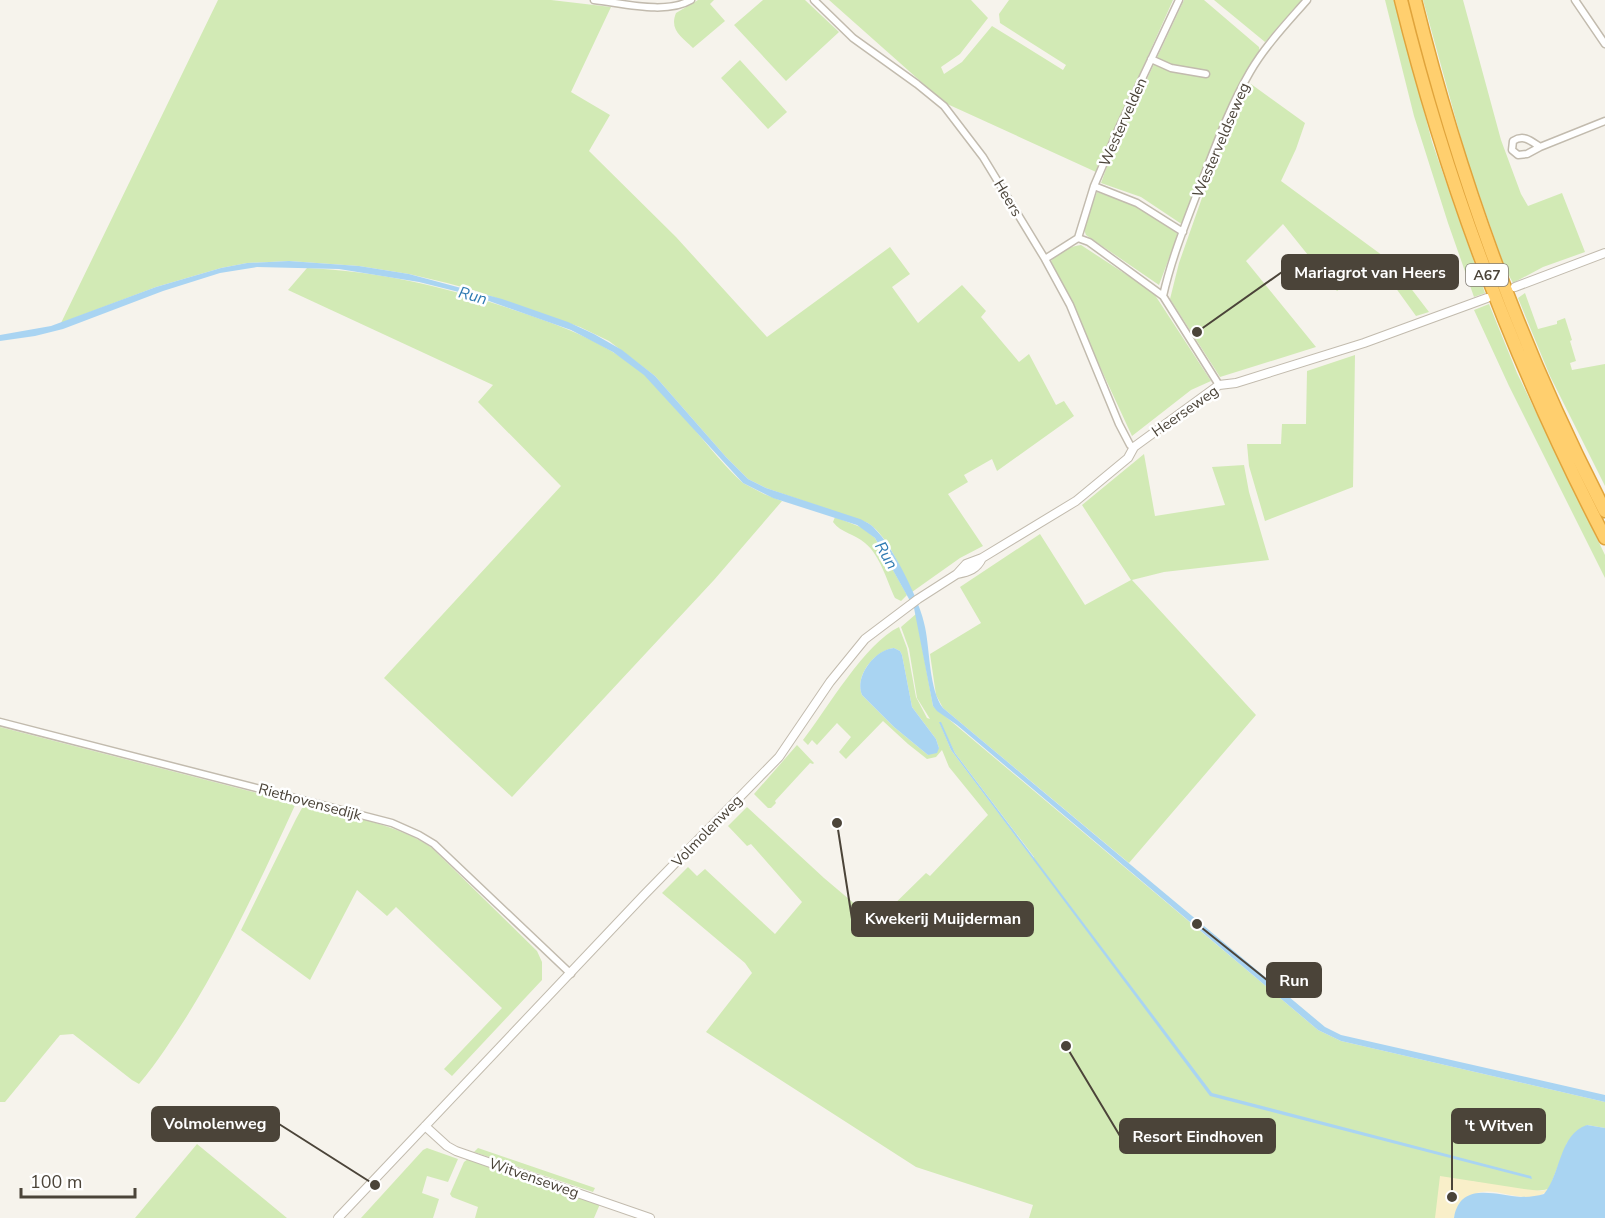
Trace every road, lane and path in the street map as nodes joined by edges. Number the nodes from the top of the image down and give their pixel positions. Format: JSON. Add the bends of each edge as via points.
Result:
{"nodes":[{"id":1,"x":594,"y":0,"type":"edge"},
{"id":2,"x":691,"y":0,"type":"edge"},
{"id":3,"x":814,"y":0,"type":"edge"},
{"id":4,"x":1179,"y":0,"type":"edge"},
{"id":5,"x":1307,"y":0,"type":"edge"},
{"id":6,"x":1401,"y":0,"type":"edge"},
{"id":7,"x":1415,"y":0,"type":"edge"},
{"id":8,"x":1575,"y":0,"type":"edge"},
{"id":9,"x":1605,"y":44,"type":"edge"},
{"id":10,"x":1151,"y":59,"type":"junction"},
{"id":11,"x":1206,"y":74,"type":"dead end"},
{"id":12,"x":1605,"y":121,"type":"edge"},
{"id":13,"x":1540,"y":147,"type":"dead end"},
{"id":14,"x":1094,"y":186,"type":"junction"},
{"id":15,"x":1183,"y":232,"type":"junction"},
{"id":16,"x":1078,"y":238,"type":"junction"},
{"id":17,"x":1605,"y":253,"type":"edge"},
{"id":18,"x":1045,"y":259,"type":"junction"},
{"id":19,"x":1515,"y":287,"type":"dead end"},
{"id":20,"x":1163,"y":296,"type":"junction"},
{"id":21,"x":1486,"y":298,"type":"dead end"},
{"id":22,"x":1219,"y":385,"type":"junction"},
{"id":23,"x":1134,"y":447,"type":"junction"},
{"id":24,"x":1605,"y":511,"type":"edge"},
{"id":25,"x":1605,"y":538,"type":"edge"},
{"id":26,"x":892,"y":619,"type":"joint"},
{"id":27,"x":0,"y":722,"type":"edge"},
{"id":28,"x":571,"y":974,"type":"junction"},
{"id":29,"x":425,"y":1126,"type":"junction"},
{"id":30,"x":338,"y":1218,"type":"edge"},
{"id":31,"x":650,"y":1218,"type":"edge"}],
"edges":[{"from":1,"to":2,"type":"street","via":[[660,8]]},
{"from":3,"to":18,"type":"street","name":"Heers","via":[[853,38],[944,106],[983,158]]},
{"from":4,"to":10,"type":"street","name":"Westervelden"},
{"from":5,"to":15,"type":"street","name":"Westerveldseweg","via":[[1250,72],[1218,140]]},
{"from":6,"to":25,"type":"highway","number":"A67","via":[[1443,152],[1500,312],[1575,481]]},
{"from":7,"to":24,"type":"highway","number":"A67","via":[[1456,148],[1509,298],[1560,419]]},
{"from":8,"to":9,"type":"street"},
{"from":10,"to":11,"type":"street","name":"Westervelden","via":[[1172,68]]},
{"from":10,"to":14,"type":"street","name":"Westervelden"},
{"from":12,"to":13,"type":"street"},
{"from":14,"to":15,"type":"street","name":"Westervelden","via":[[1137,203]]},
{"from":14,"to":16,"type":"street","name":"Westervelden"},
{"from":15,"to":20,"type":"street","name":"Westerveldseweg"},
{"from":16,"to":18,"type":"street"},
{"from":16,"to":20,"type":"street"},
{"from":17,"to":19,"type":"street"},
{"from":18,"to":23,"type":"street","name":"Heers","via":[[1070,305],[1119,424]]},
{"from":20,"to":22,"type":"street"},
{"from":21,"to":22,"type":"street","name":"Heerseweg","via":[[1364,342]]},
{"from":22,"to":23,"type":"street","name":"Heerseweg"},
{"from":23,"to":26,"type":"street","name":"Heerseweg","via":[[1128,458],[1076,501]]},
{"from":26,"to":28,"type":"street","name":"Volmolenweg","via":[[852,653],[779,757]]},
{"from":27,"to":28,"type":"street","name":"Riethovensedijk","via":[[392,823],[434,844]]},
{"from":28,"to":29,"type":"street","name":"Volmolenweg"},
{"from":29,"to":30,"type":"street","name":"Volmolenweg"},
{"from":29,"to":31,"type":"street","name":"Witvenseweg","via":[[456,1151]]}]}
